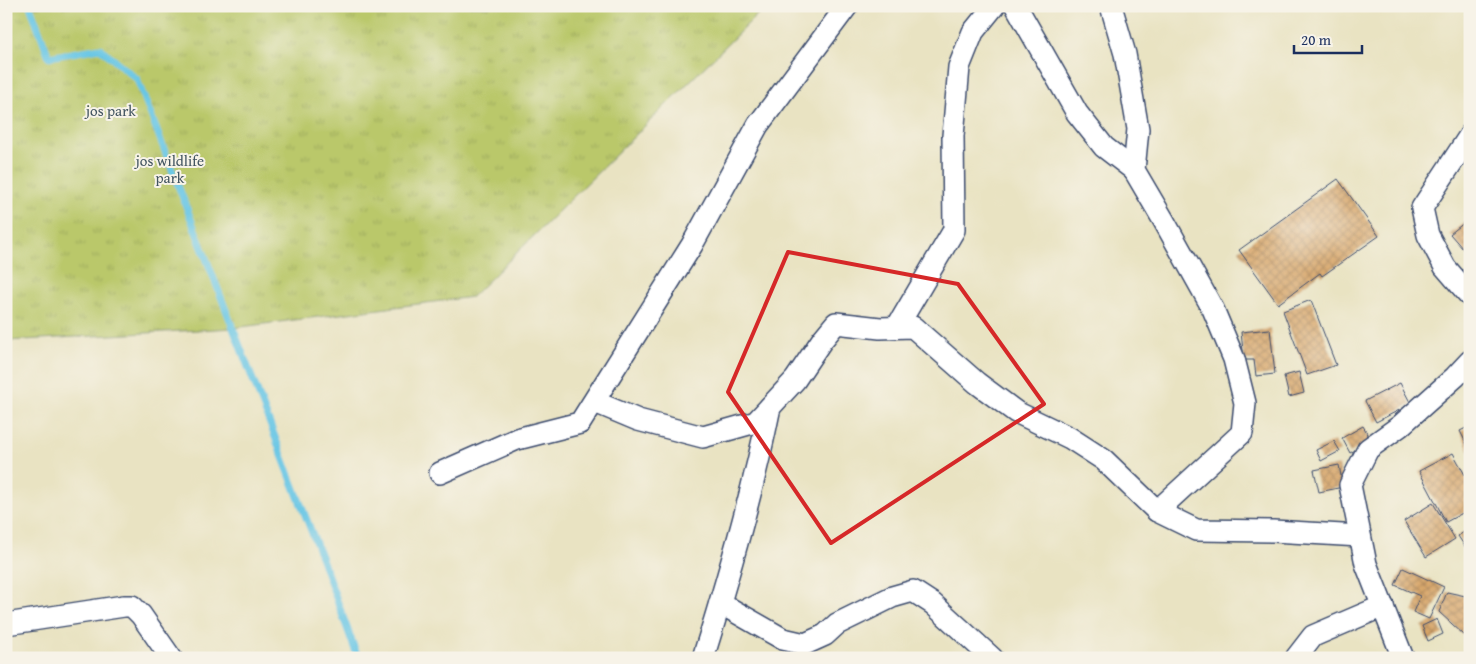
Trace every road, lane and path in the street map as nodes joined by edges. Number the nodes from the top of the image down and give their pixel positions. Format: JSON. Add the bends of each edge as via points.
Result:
{"nodes":[{"id":1,"x":847,"y":6,"type":"edge"},
{"id":2,"x":994,"y":6,"type":"edge"},
{"id":3,"x":1016,"y":6,"type":"edge"},
{"id":4,"x":1111,"y":6,"type":"edge"},
{"id":5,"x":1470,"y":134,"type":"edge"},
{"id":6,"x":1134,"y":170,"type":"junction"},
{"id":7,"x":1470,"y":296,"type":"edge"},
{"id":8,"x":897,"y":327,"type":"junction"},
{"id":9,"x":1470,"y":361,"type":"edge"},
{"id":10,"x":595,"y":402,"type":"junction"},
{"id":11,"x":770,"y":407,"type":"junction"},
{"id":12,"x":440,"y":473,"type":"dead end"},
{"id":13,"x":1157,"y":511,"type":"junction"},
{"id":14,"x":1360,"y":536,"type":"junction"},
{"id":15,"x":720,"y":604,"type":"junction"},
{"id":16,"x":1383,"y":606,"type":"junction"},
{"id":17,"x":6,"y":624,"type":"edge"},
{"id":18,"x":171,"y":658,"type":"edge"},
{"id":19,"x":703,"y":658,"type":"edge"},
{"id":20,"x":992,"y":658,"type":"edge"},
{"id":21,"x":1296,"y":658,"type":"edge"},
{"id":22,"x":1403,"y":658,"type":"edge"}],
"edges":[{"from":1,"to":10,"type":"street","via":[[758,125],[692,245]]},
{"from":2,"to":8,"type":"street","via":[[973,32],[959,67],[953,136],[954,230]]},
{"from":3,"to":6,"type":"street","via":[[1078,113],[1104,147]]},
{"from":4,"to":6,"type":"street","via":[[1125,54],[1138,130]]},
{"from":5,"to":7,"type":"street","via":[[1422,208],[1428,235],[1436,251]]},
{"from":6,"to":13,"type":"street","via":[[1213,309],[1234,359],[1245,403],[1242,433]]},
{"from":8,"to":11,"type":"street","via":[[836,323],[795,380]]},
{"from":8,"to":13,"type":"street","via":[[913,327],[1016,412],[1070,438],[1104,460]]},
{"from":9,"to":14,"type":"street","via":[[1400,426],[1368,449],[1350,485]]},
{"from":10,"to":11,"type":"street","via":[[638,420],[702,437],[756,422]]},
{"from":10,"to":12,"type":"street","via":[[580,423],[517,439]]},
{"from":11,"to":15,"type":"street","via":[[757,471]]},
{"from":13,"to":14,"type":"street","via":[[1196,530]]},
{"from":14,"to":16,"type":"street","via":[[1366,564]]},
{"from":15,"to":19,"type":"street"},
{"from":15,"to":20,"type":"street","via":[[783,639],[805,644],[825,636],[845,620],[892,597],[913,591],[933,604]]},
{"from":16,"to":21,"type":"street","via":[[1313,636]]},
{"from":16,"to":22,"type":"street"},
{"from":17,"to":18,"type":"street","via":[[132,606]]}]}
